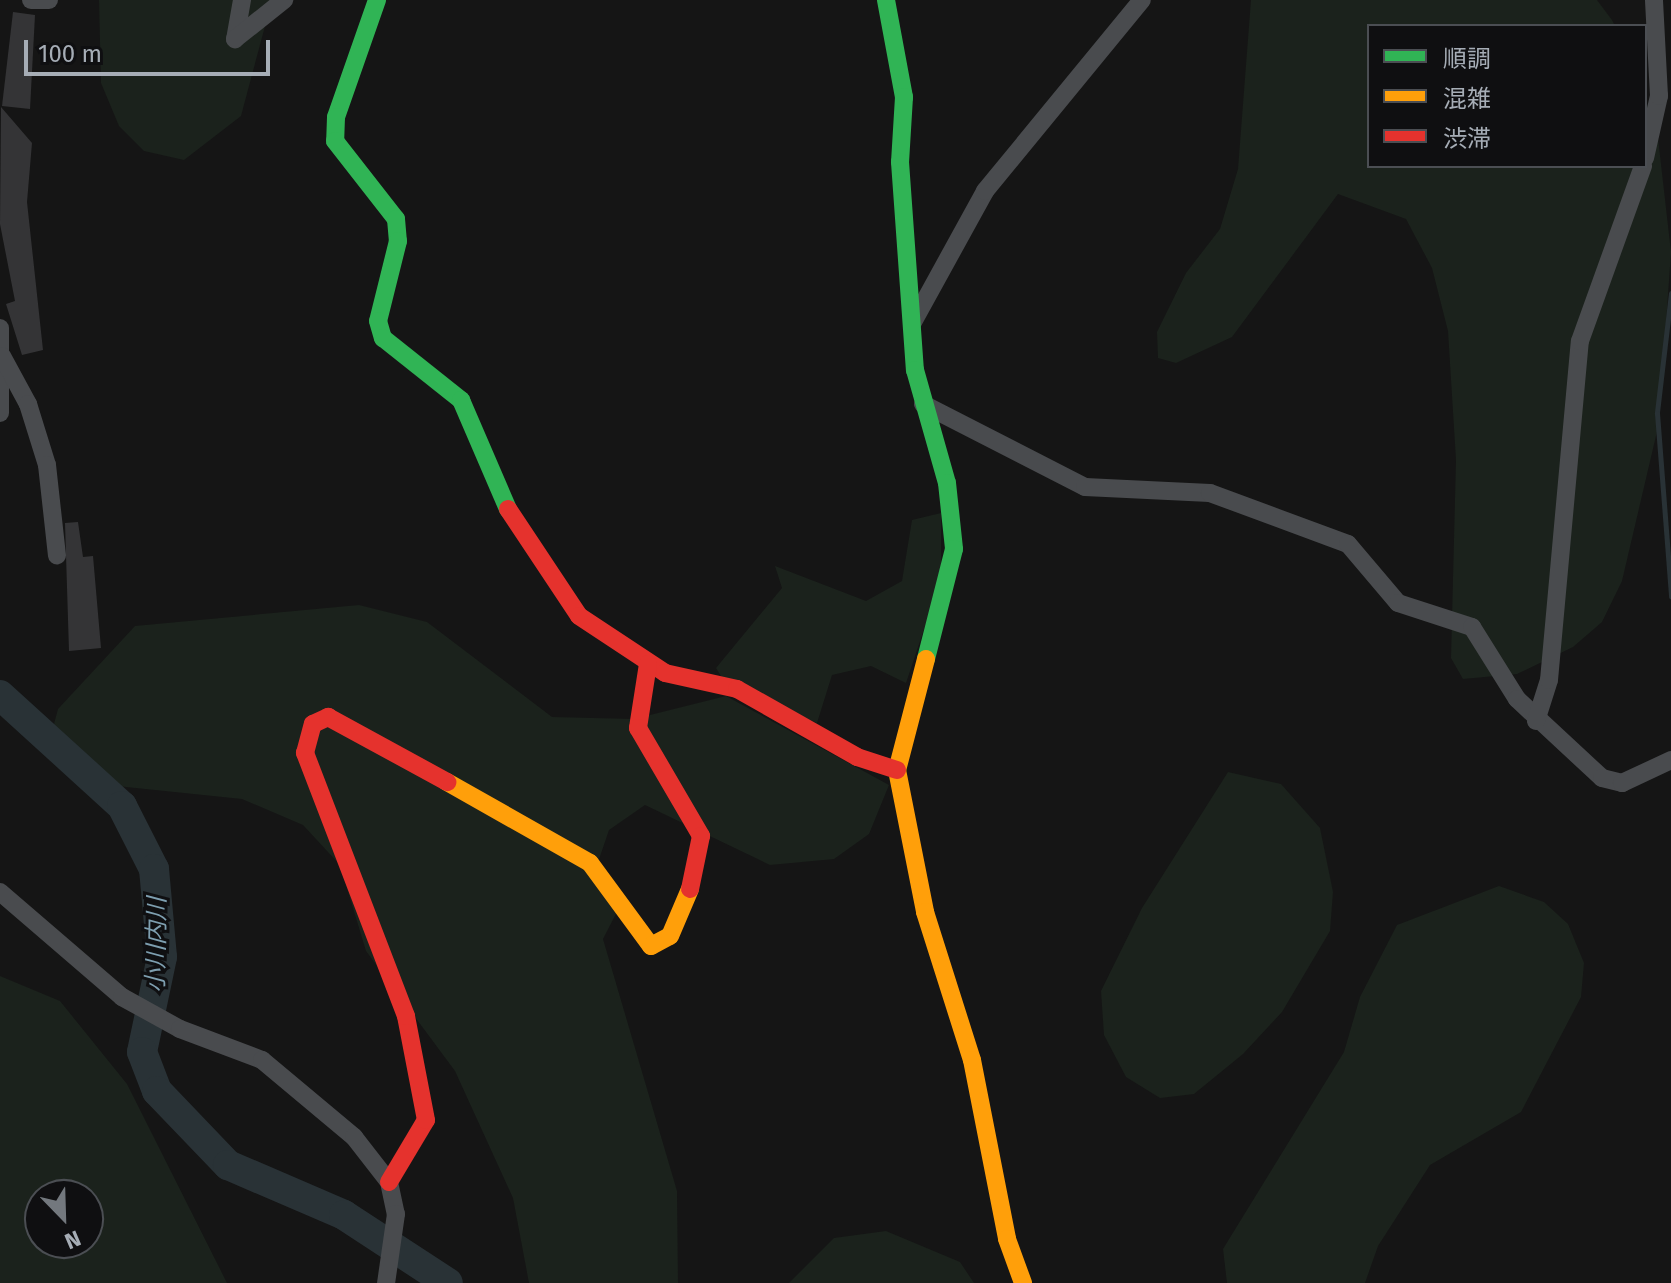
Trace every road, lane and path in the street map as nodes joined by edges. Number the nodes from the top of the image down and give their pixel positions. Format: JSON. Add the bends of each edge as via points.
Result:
{"nodes":[{"id":1,"x":31,"y":0,"type":"edge"},
{"id":2,"x":49,"y":0,"type":"edge"},
{"id":3,"x":242,"y":0,"type":"edge"},
{"id":4,"x":284,"y":0,"type":"edge"},
{"id":5,"x":377,"y":0,"type":"edge"},
{"id":6,"x":886,"y":0,"type":"edge"},
{"id":7,"x":1142,"y":0,"type":"edge"},
{"id":8,"x":1654,"y":0,"type":"edge"},
{"id":9,"x":1647,"y":149,"type":"edge"},
{"id":10,"x":1642,"y":168,"type":"edge"},
{"id":11,"x":912,"y":324,"type":"junction"},
{"id":12,"x":0,"y":328,"type":"edge"},
{"id":13,"x":2,"y":356,"type":"junction"},
{"id":14,"x":923,"y":404,"type":"junction"},
{"id":15,"x":0,"y":413,"type":"edge"},
{"id":16,"x":57,"y":555,"type":"dead end"},
{"id":17,"x":648,"y":664,"type":"junction"},
{"id":18,"x":1536,"y":721,"type":"junction"},
{"id":19,"x":1671,"y":760,"type":"edge"},
{"id":20,"x":897,"y":770,"type":"junction"},
{"id":21,"x":0,"y":892,"type":"edge"},
{"id":22,"x":389,"y":1182,"type":"junction"},
{"id":23,"x":386,"y":1283,"type":"edge"},
{"id":24,"x":1023,"y":1283,"type":"edge"}],
"edges":[{"from":1,"to":2,"type":"street"},
{"from":3,"to":4,"type":"street","via":[[235,39]]},
{"from":5,"to":17,"type":"street","via":[[336,117],[335,141],[396,219],[398,241],[378,321],[383,338],[461,400],[484,440],[502,500],[579,616]]},
{"from":6,"to":11,"type":"street","via":[[904,97],[900,162]]},
{"from":7,"to":11,"type":"street","via":[[985,191]]},
{"from":8,"to":9,"type":"street","via":[[1659,96]]},
{"from":10,"to":18,"type":"street","via":[[1580,341],[1549,680]]},
{"from":11,"to":14,"type":"street"},
{"from":12,"to":13,"type":"street"},
{"from":13,"to":15,"type":"street"},
{"from":13,"to":16,"type":"street","via":[[28,404],[47,465]]},
{"from":14,"to":18,"type":"street","via":[[1085,487],[1210,493],[1348,544],[1398,603],[1472,627]]},
{"from":14,"to":20,"type":"street","via":[[947,483],[954,549]]},
{"from":17,"to":20,"type":"street","via":[[737,689],[857,757]]},
{"from":17,"to":22,"type":"street","via":[[638,728],[701,836],[697,873],[670,936],[651,946],[590,863],[348,726],[328,717],[313,724],[305,753],[393,976],[426,1120]]},
{"from":18,"to":19,"type":"street","via":[[1602,778],[1622,783]]},
{"from":20,"to":24,"type":"street","via":[[925,912],[972,1060],[1007,1239]]},
{"from":21,"to":22,"type":"street","via":[[122,997],[180,1029],[262,1060],[323,1105]]},
{"from":22,"to":23,"type":"street","via":[[396,1214]]}]}
